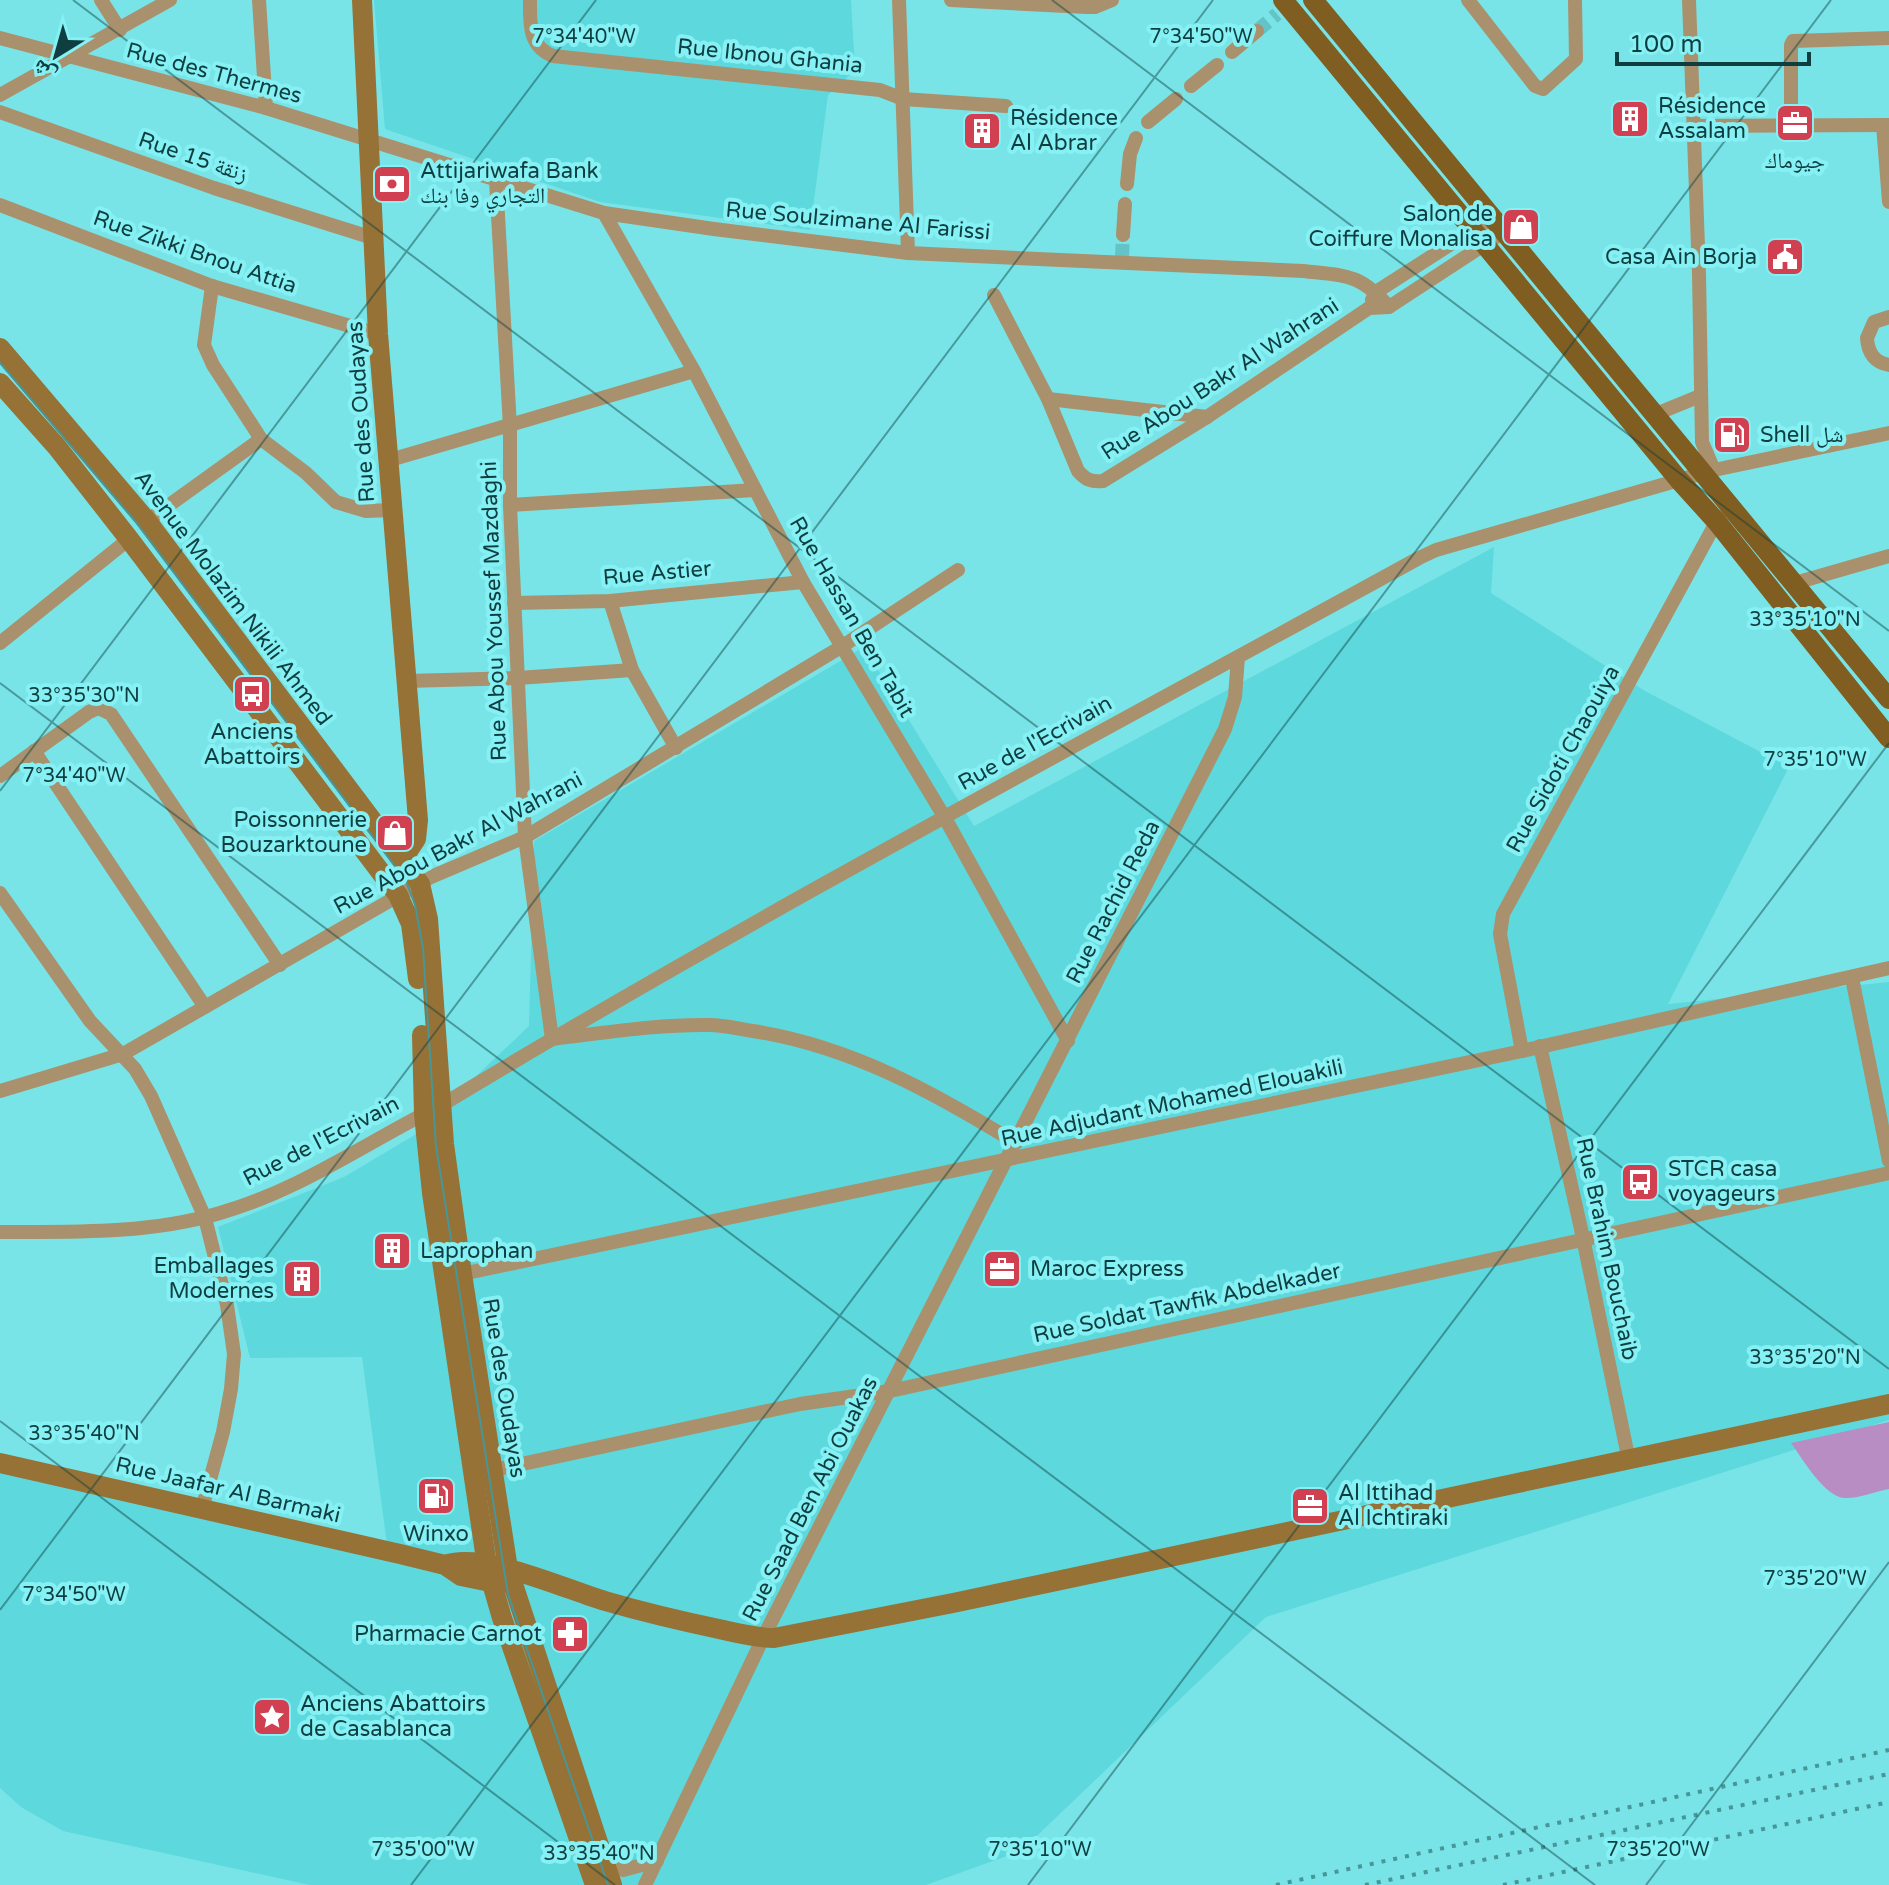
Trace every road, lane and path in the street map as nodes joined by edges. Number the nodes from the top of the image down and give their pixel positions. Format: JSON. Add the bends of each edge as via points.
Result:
{"nodes":[{"id":1,"x":101,"y":0,"type":"edge"},
{"id":2,"x":170,"y":0,"type":"edge"},
{"id":3,"x":259,"y":0,"type":"edge"},
{"id":4,"x":362,"y":0,"type":"edge"},
{"id":5,"x":530,"y":0,"type":"edge"},
{"id":6,"x":899,"y":0,"type":"edge"},
{"id":7,"x":951,"y":0,"type":"edge"},
{"id":8,"x":1112,"y":0,"type":"edge"},
{"id":9,"x":1313,"y":0,"type":"edge"},
{"id":10,"x":1468,"y":0,"type":"edge"},
{"id":11,"x":1575,"y":0,"type":"edge"},
{"id":12,"x":1689,"y":0,"type":"edge"},
{"id":13,"x":1283,"y":7,"type":"edge"},
{"id":14,"x":120,"y":30,"type":"junction"},
{"id":15,"x":1257,"y":31,"type":"tunnel mouth"},
{"id":16,"x":0,"y":38,"type":"edge"},
{"id":17,"x":1889,"y":38,"type":"edge"},
{"id":18,"x":1232,"y":52,"type":"dead end"},
{"id":19,"x":70,"y":58,"type":"junction"},
{"id":20,"x":1217,"y":65,"type":"dead end"},
{"id":21,"x":1191,"y":86,"type":"dead end"},
{"id":22,"x":0,"y":95,"type":"edge"},
{"id":23,"x":903,"y":99,"type":"junction"},
{"id":24,"x":1176,"y":99,"type":"dead end"},
{"id":25,"x":1006,"y":106,"type":"dead end"},
{"id":26,"x":266,"y":108,"type":"junction"},
{"id":27,"x":0,"y":112,"type":"edge"},
{"id":28,"x":1148,"y":122,"type":"dead end"},
{"id":29,"x":1791,"y":125,"type":"junction"},
{"id":30,"x":1886,"y":125,"type":"edge"},
{"id":31,"x":1694,"y":126,"type":"junction"},
{"id":32,"x":1136,"y":138,"type":"dead end"},
{"id":33,"x":371,"y":141,"type":"junction"},
{"id":34,"x":496,"y":180,"type":"junction"},
{"id":35,"x":1127,"y":184,"type":"dead end"},
{"id":36,"x":1889,"y":202,"type":"edge"},
{"id":37,"x":1125,"y":204,"type":"dead end"},
{"id":38,"x":0,"y":205,"type":"edge"},
{"id":39,"x":604,"y":213,"type":"junction"},
{"id":40,"x":1499,"y":224,"type":"junction"},
{"id":41,"x":1123,"y":235,"type":"tunnel mouth"},
{"id":42,"x":373,"y":238,"type":"junction"},
{"id":43,"x":1480,"y":238,"type":"junction"},
{"id":44,"x":908,"y":253,"type":"junction"},
{"id":45,"x":212,"y":286,"type":"junction"},
{"id":46,"x":1376,"y":292,"type":"junction"},
{"id":47,"x":994,"y":295,"type":"dead end"},
{"id":48,"x":1389,"y":307,"type":"junction"},
{"id":49,"x":1369,"y":308,"type":"junction"},
{"id":50,"x":1889,"y":317,"type":"edge"},
{"id":51,"x":378,"y":334,"type":"junction"},
{"id":52,"x":0,"y":348,"type":"edge"},
{"id":53,"x":1889,"y":365,"type":"edge"},
{"id":54,"x":694,"y":371,"type":"junction"},
{"id":55,"x":0,"y":383,"type":"edge"},
{"id":56,"x":1700,"y":396,"type":"junction"},
{"id":57,"x":1048,"y":399,"type":"junction"},
{"id":58,"x":1656,"y":414,"type":"junction"},
{"id":59,"x":1207,"y":417,"type":"junction"},
{"id":60,"x":510,"y":427,"type":"junction"},
{"id":61,"x":1889,"y":433,"type":"edge"},
{"id":62,"x":261,"y":439,"type":"junction"},
{"id":63,"x":390,"y":460,"type":"junction"},
{"id":64,"x":1709,"y":472,"type":"junction"},
{"id":65,"x":1679,"y":480,"type":"junction"},
{"id":66,"x":755,"y":490,"type":"junction"},
{"id":67,"x":1726,"y":501,"type":"junction"},
{"id":68,"x":510,"y":505,"type":"junction"},
{"id":69,"x":393,"y":510,"type":"junction"},
{"id":70,"x":147,"y":521,"type":"junction"},
{"id":71,"x":1717,"y":522,"type":"junction"},
{"id":72,"x":129,"y":539,"type":"junction"},
{"id":73,"x":1889,"y":556,"type":"edge"},
{"id":74,"x":958,"y":570,"type":"dead end"},
{"id":75,"x":803,"y":582,"type":"junction"},
{"id":76,"x":1795,"y":583,"type":"junction"},
{"id":77,"x":610,"y":601,"type":"junction"},
{"id":78,"x":514,"y":603,"type":"junction"},
{"id":79,"x":0,"y":643,"type":"edge"},
{"id":80,"x":841,"y":647,"type":"junction"},
{"id":81,"x":1238,"y":657,"type":"junction"},
{"id":82,"x":632,"y":670,"type":"junction"},
{"id":83,"x":518,"y":678,"type":"junction"},
{"id":84,"x":406,"y":681,"type":"junction"},
{"id":85,"x":1889,"y":699,"type":"edge"},
{"id":86,"x":1889,"y":738,"type":"edge"},
{"id":87,"x":676,"y":748,"type":"junction"},
{"id":88,"x":34,"y":751,"type":"junction"},
{"id":89,"x":0,"y":776,"type":"edge"},
{"id":90,"x":945,"y":818,"type":"junction"},
{"id":91,"x":525,"y":837,"type":"junction"},
{"id":92,"x":396,"y":853,"type":"junction"},
{"id":93,"x":420,"y":884,"type":"junction"},
{"id":94,"x":398,"y":895,"type":"junction"},
{"id":95,"x":2,"y":900,"type":"edge"},
{"id":96,"x":280,"y":965,"type":"junction"},
{"id":97,"x":1889,"y":968,"type":"edge"},
{"id":98,"x":1852,"y":978,"type":"junction"},
{"id":99,"x":205,"y":1007,"type":"junction"},
{"id":100,"x":552,"y":1039,"type":"junction"},
{"id":101,"x":1068,"y":1041,"type":"junction"},
{"id":102,"x":1540,"y":1046,"type":"junction"},
{"id":103,"x":1522,"y":1051,"type":"junction"},
{"id":104,"x":123,"y":1054,"type":"junction"},
{"id":105,"x":0,"y":1091,"type":"edge"},
{"id":106,"x":432,"y":1110,"type":"junction"},
{"id":107,"x":1016,"y":1143,"type":"junction"},
{"id":108,"x":1007,"y":1160,"type":"junction"},
{"id":109,"x":1889,"y":1161,"type":"edge"},
{"id":110,"x":1889,"y":1173,"type":"edge"},
{"id":111,"x":205,"y":1218,"type":"junction"},
{"id":112,"x":0,"y":1232,"type":"edge"},
{"id":113,"x":1583,"y":1238,"type":"junction"},
{"id":114,"x":462,"y":1274,"type":"junction"},
{"id":115,"x":890,"y":1391,"type":"junction"},
{"id":116,"x":1889,"y":1404,"type":"edge"},
{"id":117,"x":1629,"y":1461,"type":"junction"},
{"id":118,"x":0,"y":1463,"type":"edge"},
{"id":119,"x":494,"y":1470,"type":"junction"},
{"id":120,"x":202,"y":1509,"type":"junction"},
{"id":121,"x":490,"y":1574,"type":"junction"},
{"id":122,"x":511,"y":1578,"type":"junction"},
{"id":123,"x":763,"y":1638,"type":"junction"},
{"id":124,"x":657,"y":1861,"type":"junction"},
{"id":125,"x":609,"y":1875,"type":"edge"},
{"id":126,"x":595,"y":1885,"type":"edge"},
{"id":127,"x":645,"y":1885,"type":"edge"}],
"edges":[{"from":1,"to":14,"type":"street"},
{"from":2,"to":14,"type":"street"},
{"from":3,"to":26,"type":"street"},
{"from":4,"to":33,"type":"street","name":"Rue des Oudayas"},
{"from":5,"to":23,"type":"street","name":"Rue Ibnou Ghania","via":[[530,31],[553,56],[880,90]]},
{"from":6,"to":23,"type":"street"},
{"from":7,"to":8,"type":"street","via":[[1086,7]]},
{"from":9,"to":40,"type":"main road"},
{"from":10,"to":11,"type":"street","via":[[1535,86],[1543,89],[1576,59]]},
{"from":12,"to":31,"type":"street"},
{"from":13,"to":43,"type":"main road"},
{"from":14,"to":19,"type":"street"},
{"from":15,"to":18,"type":"street"},
{"from":16,"to":19,"type":"street","name":"Rue des Thermes"},
{"from":17,"to":29,"type":"street","via":[[1793,41]]},
{"from":19,"to":22,"type":"street"},
{"from":19,"to":26,"type":"street","name":"Rue des Thermes"},
{"from":20,"to":21,"type":"street"},
{"from":23,"to":25,"type":"street","name":"Rue Ibnou Ghania"},
{"from":23,"to":44,"type":"street"},
{"from":24,"to":28,"type":"street"},
{"from":26,"to":33,"type":"street","name":"Rue des Thermes"},
{"from":27,"to":42,"type":"street","name":"Rue 15 زنقة"},
{"from":29,"to":30,"type":"street"},
{"from":29,"to":31,"type":"street"},
{"from":30,"to":36,"type":"street"},
{"from":31,"to":56,"type":"street"},
{"from":32,"to":35,"type":"street"},
{"from":33,"to":34,"type":"street","name":"Rue Soulzimane Al Farissi"},
{"from":33,"to":42,"type":"street","name":"Rue des Oudayas"},
{"from":34,"to":39,"type":"street","name":"Rue Soulzimane Al Farissi"},
{"from":34,"to":60,"type":"street","name":"Rue Abou Youssef Mazdaghi"},
{"from":37,"to":41,"type":"street"},
{"from":38,"to":45,"type":"street","name":"Rue Zikki Bnou Attia"},
{"from":39,"to":44,"type":"street","name":"Rue Soulzimane Al Farissi"},
{"from":39,"to":54,"type":"street","name":"Rue Hassan Ben Tabit"},
{"from":40,"to":43,"type":"street","name":"Rue Abou Bakr Al Wahrani"},
{"from":40,"to":58,"type":"main road"},
{"from":42,"to":51,"type":"street","name":"Rue des Oudayas"},
{"from":43,"to":46,"type":"street","name":"Rue Abou Bakr Al Wahrani"},
{"from":43,"to":48,"type":"street","name":"Rue Abou Bakr Al Wahrani"},
{"from":43,"to":65,"type":"main road"},
{"from":44,"to":46,"type":"street","name":"Rue Soulzimane Al Farissi","via":[[1318,272],[1348,276]]},
{"from":45,"to":51,"type":"street","name":"Rue Zikki Bnou Attia"},
{"from":45,"to":62,"type":"street","via":[[204,345]]},
{"from":46,"to":48,"type":"street","name":"Rue Soulzimane Al Farissi"},
{"from":46,"to":49,"type":"street","name":"Rue Abou Bakr Al Wahrani"},
{"from":47,"to":57,"type":"street"},
{"from":48,"to":49,"type":"street","name":"Rue Abou Bakr Al Wahrani"},
{"from":49,"to":59,"type":"street","name":"Rue Abou Bakr Al Wahrani"},
{"from":50,"to":53,"type":"street","via":[[1874,322],[1867,338],[1871,356]]},
{"from":51,"to":63,"type":"street","name":"Rue des Oudayas"},
{"from":52,"to":70,"type":"street","name":"Avenue Molazim Nikili Ahmed"},
{"from":54,"to":60,"type":"street"},
{"from":54,"to":66,"type":"street","name":"Rue Hassan Ben Tabit"},
{"from":55,"to":72,"type":"street"},
{"from":56,"to":58,"type":"street"},
{"from":56,"to":64,"type":"street"},
{"from":57,"to":59,"type":"street"},
{"from":57,"to":59,"type":"street","name":"Rue Abou Bakr Al Wahrani","via":[[1078,471],[1092,482],[1103,481]]},
{"from":58,"to":64,"type":"main road"},
{"from":60,"to":63,"type":"street"},
{"from":60,"to":68,"type":"street","name":"Rue Abou Youssef Mazdaghi"},
{"from":61,"to":64,"type":"street","name":"Rue de l'Ecrivain"},
{"from":62,"to":69,"type":"street","via":[[336,502],[366,511]]},
{"from":62,"to":70,"type":"street"},
{"from":63,"to":69,"type":"street","name":"Rue des Oudayas"},
{"from":64,"to":65,"type":"street","name":"Rue de l'Ecrivain"},
{"from":64,"to":67,"type":"main road"},
{"from":65,"to":71,"type":"main road"},
{"from":65,"to":81,"type":"street","name":"Rue de l'Ecrivain","via":[[1436,550]]},
{"from":66,"to":68,"type":"street"},
{"from":66,"to":75,"type":"street","name":"Rue Hassan Ben Tabit"},
{"from":67,"to":71,"type":"street","name":"Rue Sidoti Chaouiya"},
{"from":67,"to":76,"type":"main road"},
{"from":68,"to":78,"type":"street","name":"Rue Abou Youssef Mazdaghi"},
{"from":69,"to":84,"type":"street","name":"Rue des Oudayas"},
{"from":70,"to":92,"type":"street","name":"Avenue Molazim Nikili Ahmed"},
{"from":71,"to":86,"type":"main road"},
{"from":71,"to":103,"type":"street","name":"Rue Sidoti Chaouiya","via":[[1503,914],[1500,934]]},
{"from":72,"to":79,"type":"street"},
{"from":72,"to":94,"type":"street"},
{"from":73,"to":76,"type":"street"},
{"from":74,"to":80,"type":"street","name":"Rue Abou Bakr Al Wahrani"},
{"from":75,"to":77,"type":"street","name":"Rue Astier"},
{"from":75,"to":80,"type":"street","name":"Rue Hassan Ben Tabit"},
{"from":76,"to":85,"type":"main road"},
{"from":77,"to":78,"type":"street","name":"Rue Astier"},
{"from":77,"to":82,"type":"street"},
{"from":78,"to":83,"type":"street","name":"Rue Abou Youssef Mazdaghi"},
{"from":80,"to":87,"type":"street","name":"Rue Abou Bakr Al Wahrani"},
{"from":80,"to":90,"type":"street","name":"Rue Hassan Ben Tabit"},
{"from":81,"to":90,"type":"street","name":"Rue de l'Ecrivain"},
{"from":81,"to":101,"type":"street","name":"Rue Rachid Reda","via":[[1225,729]]},
{"from":82,"to":83,"type":"street"},
{"from":82,"to":87,"type":"street"},
{"from":83,"to":84,"type":"street"},
{"from":83,"to":91,"type":"street","name":"Rue Abou Youssef Mazdaghi"},
{"from":84,"to":92,"type":"street","name":"Rue des Oudayas","via":[[418,820],[416,839]]},
{"from":87,"to":91,"type":"street","name":"Rue Abou Bakr Al Wahrani"},
{"from":88,"to":89,"type":"street"},
{"from":88,"to":96,"type":"street","via":[[89,712],[98,708],[111,714]]},
{"from":88,"to":99,"type":"street"},
{"from":90,"to":100,"type":"street","name":"Rue de l'Ecrivain"},
{"from":90,"to":101,"type":"street","name":"Rue Hassan Ben Tabit"},
{"from":91,"to":93,"type":"street","name":"Rue Abou Bakr Al Wahrani"},
{"from":91,"to":100,"type":"street","name":"Rue Abou Youssef Mazdaghi"},
{"from":92,"to":93,"type":"street","name":"Avenue Molazim Nikili Ahmed"},
{"from":93,"to":94,"type":"street","name":"Rue Abou Bakr Al Wahrani"},
{"from":93,"to":106,"type":"street","name":"Rue des Oudayas","via":[[428,919]]},
{"from":94,"to":96,"type":"street","name":"Rue Abou Bakr Al Wahrani"},
{"from":94,"to":106,"type":"street","name":"Rue des Oudayas","via":[[416,953]]},
{"from":95,"to":104,"type":"street","via":[[90,1021]]},
{"from":96,"to":99,"type":"street","name":"Rue Abou Bakr Al Wahrani"},
{"from":97,"to":98,"type":"street","name":"Rue Adjudant Mohamed Elouakili"},
{"from":98,"to":102,"type":"street","name":"Rue Adjudant Mohamed Elouakili"},
{"from":98,"to":109,"type":"street"},
{"from":99,"to":104,"type":"street","name":"Rue Abou Bakr Al Wahrani"},
{"from":100,"to":106,"type":"street","name":"Rue de l'Ecrivain"},
{"from":100,"to":107,"type":"street","via":[[713,1025],[776,1035],[846,1053],[901,1077]]},
{"from":101,"to":107,"type":"street","name":"Rue Rachid Reda"},
{"from":102,"to":103,"type":"street","name":"Rue Adjudant Mohamed Elouakili"},
{"from":102,"to":113,"type":"street","name":"Rue Brahim Bouchaib"},
{"from":103,"to":108,"type":"street","name":"Rue Adjudant Mohamed Elouakili"},
{"from":104,"to":105,"type":"street","name":"Rue Abou Bakr Al Wahrani"},
{"from":104,"to":111,"type":"street","via":[[151,1096]]},
{"from":106,"to":111,"type":"street","name":"Rue de l'Ecrivain","via":[[282,1191]]},
{"from":106,"to":114,"type":"street","name":"Rue des Oudayas"},
{"from":106,"to":121,"type":"street","name":"Rue des Oudayas","via":[[432,1193]]},
{"from":107,"to":108,"type":"street","name":"Rue Rachid Reda"},
{"from":108,"to":114,"type":"street","name":"Rue Adjudant Mohamed Elouakili"},
{"from":108,"to":115,"type":"street","name":"Rue Saad Ben Abi Ouakas"},
{"from":110,"to":113,"type":"street","name":"Rue Soldat Tawfik Abdelkader"},
{"from":111,"to":112,"type":"street","name":"Rue de l'Ecrivain","via":[[102,1231]]},
{"from":111,"to":120,"type":"street","via":[[234,1354],[223,1432]]},
{"from":113,"to":115,"type":"street","name":"Rue Soldat Tawfik Abdelkader"},
{"from":113,"to":117,"type":"street","name":"Rue Brahim Bouchaib"},
{"from":114,"to":119,"type":"street","name":"Rue des Oudayas"},
{"from":115,"to":119,"type":"street","name":"Rue Soldat Tawfik Abdelkader","via":[[800,1404]]},
{"from":115,"to":123,"type":"street","name":"Rue Saad Ben Abi Ouakas"},
{"from":116,"to":117,"type":"street","name":"Rue Jaafar Al Barmaki"},
{"from":117,"to":123,"type":"street","name":"Rue Jaafar Al Barmaki"},
{"from":118,"to":120,"type":"street","name":"Rue Jaafar Al Barmaki"},
{"from":119,"to":122,"type":"street","name":"Rue des Oudayas"},
{"from":120,"to":121,"type":"street","name":"Rue Jaafar Al Barmaki","via":[[445,1565],[458,1562]]},
{"from":121,"to":122,"type":"street","name":"Rue Jaafar Al Barmaki"},
{"from":121,"to":126,"type":"street","name":"Rue des Oudayas"},
{"from":122,"to":123,"type":"street","name":"Rue Jaafar Al Barmaki","via":[[562,1584],[602,1600]]},
{"from":122,"to":125,"type":"street","name":"Rue des Oudayas"},
{"from":123,"to":124,"type":"street","name":"Rue Saad Ben Abi Ouakas"},
{"from":124,"to":125,"type":"street"},
{"from":124,"to":127,"type":"street","name":"Rue Saad Ben Abi Ouakas"}]}
